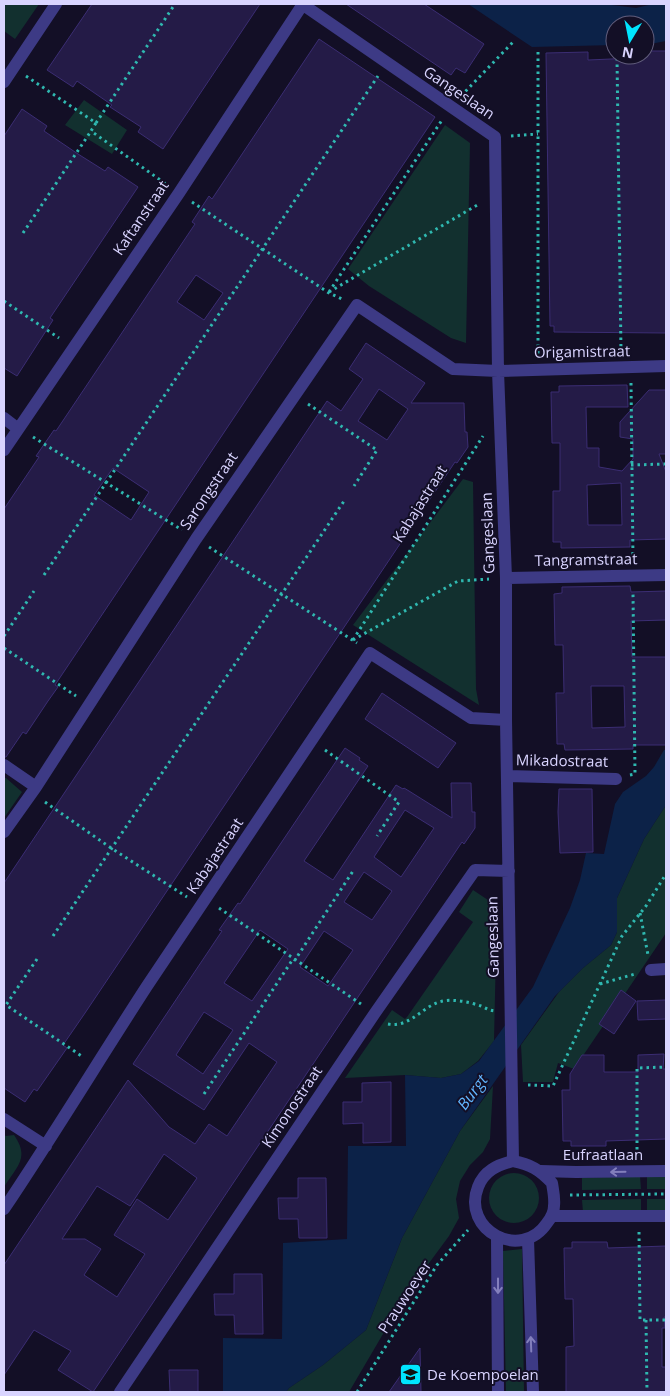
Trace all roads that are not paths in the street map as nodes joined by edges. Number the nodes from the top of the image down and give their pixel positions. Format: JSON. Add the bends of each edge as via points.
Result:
{"nodes":[{"id":1,"x":56,"y":4,"type":"edge"},
{"id":2,"x":303,"y":4,"type":"edge"},
{"id":3,"x":4,"y":82,"type":"edge"},
{"id":4,"x":666,"y":366,"type":"edge"},
{"id":5,"x":498,"y":371,"type":"junction"},
{"id":6,"x":4,"y":418,"type":"edge"},
{"id":7,"x":17,"y":428,"type":"junction"},
{"id":8,"x":4,"y":450,"type":"edge"},
{"id":9,"x":666,"y":575,"type":"edge"},
{"id":10,"x":506,"y":578,"type":"junction"},
{"id":11,"x":506,"y":720,"type":"junction"},
{"id":12,"x":4,"y":765,"type":"edge"},
{"id":13,"x":508,"y":776,"type":"junction"},
{"id":14,"x":616,"y":779,"type":"dead end"},
{"id":15,"x":34,"y":790,"type":"junction"},
{"id":16,"x":4,"y":832,"type":"edge"},
{"id":17,"x":508,"y":871,"type":"junction"},
{"id":18,"x":666,"y":969,"type":"edge"},
{"id":19,"x":651,"y":970,"type":"road end"},
{"id":20,"x":4,"y":1119,"type":"edge"},
{"id":21,"x":46,"y":1146,"type":"junction"},
{"id":22,"x":513,"y":1161,"type":"junction"},
{"id":23,"x":540,"y":1171,"type":"junction"},
{"id":24,"x":666,"y":1171,"type":"edge"},
{"id":25,"x":4,"y":1209,"type":"edge"},
{"id":26,"x":552,"y":1216,"type":"junction"},
{"id":27,"x":666,"y":1216,"type":"edge"},
{"id":28,"x":497,"y":1238,"type":"junction"},
{"id":29,"x":528,"y":1239,"type":"junction"},
{"id":30,"x":120,"y":1392,"type":"edge"},
{"id":31,"x":498,"y":1392,"type":"edge"},
{"id":32,"x":533,"y":1392,"type":"edge"}],
"edges":[{"from":1,"to":3,"type":"street"},
{"from":2,"to":5,"type":"street","name":"Gangeslaan","via":[[495,137]]},
{"from":2,"to":7,"type":"street","name":"Kaftanstraat","via":[[179,193]]},
{"from":4,"to":5,"type":"street","name":"Origamistraat"},
{"from":5,"to":10,"type":"street","name":"Gangeslaan"},
{"from":5,"to":15,"type":"street","name":"Sarongstraat","via":[[453,369],[357,305],[196,539]]},
{"from":6,"to":7,"type":"street"},
{"from":7,"to":8,"type":"street","name":"Kaftanstraat"},
{"from":9,"to":10,"type":"street","name":"Tangramstraat"},
{"from":10,"to":11,"type":"street","name":"Gangeslaan"},
{"from":11,"to":13,"type":"street","name":"Gangeslaan"},
{"from":11,"to":21,"type":"street","name":"Kabajastraat","via":[[471,718],[370,653],[203,902]]},
{"from":12,"to":15,"type":"street"},
{"from":13,"to":14,"type":"street","name":"Mikadostraat"},
{"from":13,"to":17,"type":"street","name":"Gangeslaan"},
{"from":15,"to":16,"type":"street","name":"Sarongstraat"},
{"from":17,"to":22,"type":"street","name":"Gangeslaan"},
{"from":17,"to":30,"type":"street","name":"Kimonostraat","via":[[475,870]]},
{"from":18,"to":19,"type":"street"},
{"from":20,"to":21,"type":"street"},
{"from":21,"to":25,"type":"street","name":"Kabajastraat"},
{"from":22,"to":23,"type":"street"},
{"from":22,"to":28,"type":"street","via":[[489,1171],[475,1193],[479,1219]]},
{"from":24,"to":23,"type":"street","name":"Eufraatlaan","one_way":true},
{"from":23,"to":26,"type":"street","via":[[552,1182]]},
{"from":26,"to":27,"type":"street"},
{"from":26,"to":29,"type":"street","via":[[542,1230]]},
{"from":28,"to":29,"type":"street"},
{"from":28,"to":31,"type":"street","one_way":true},
{"from":32,"to":29,"type":"street","one_way":true}]}
